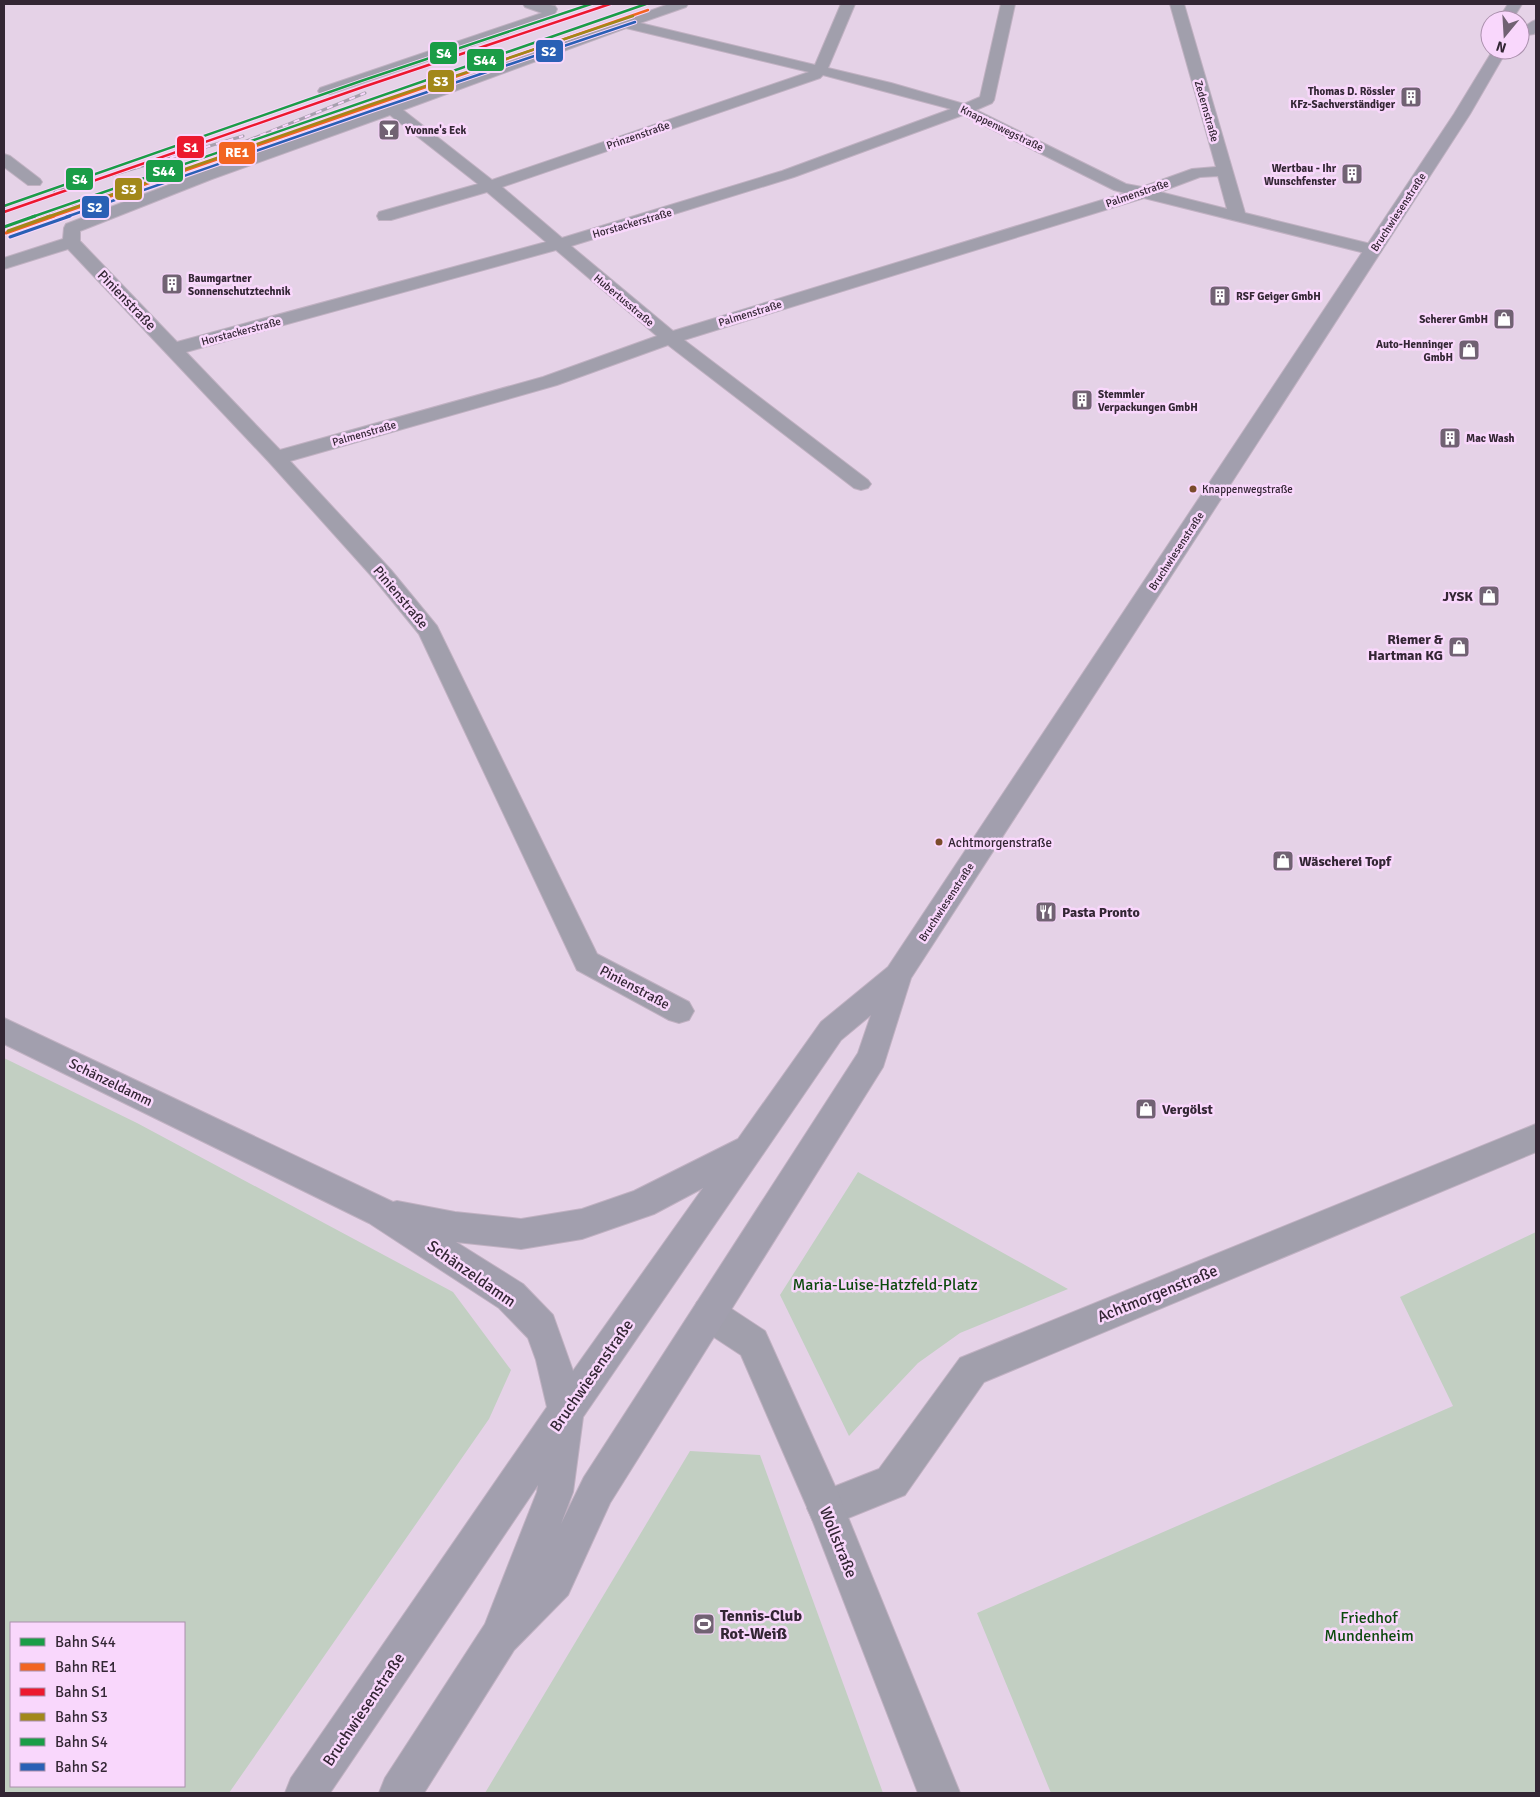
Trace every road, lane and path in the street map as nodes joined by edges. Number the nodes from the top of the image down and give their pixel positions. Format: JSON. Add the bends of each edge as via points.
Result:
{"nodes":[{"id":1,"x":530,"y":4,"type":"edge"},
{"id":2,"x":681,"y":4,"type":"edge"},
{"id":3,"x":848,"y":4,"type":"edge"},
{"id":4,"x":1008,"y":4,"type":"edge"},
{"id":5,"x":1177,"y":4,"type":"edge"},
{"id":6,"x":1536,"y":9,"type":"edge"},
{"id":7,"x":1536,"y":17,"type":"edge"},
{"id":8,"x":625,"y":24,"type":"junction"},
{"id":9,"x":1494,"y":60,"type":"edge"},
{"id":10,"x":819,"y":71,"type":"junction"},
{"id":11,"x":326,"y":91,"type":"dead end"},
{"id":12,"x":392,"y":109,"type":"junction"},
{"id":13,"x":965,"y":109,"type":"junction"},
{"id":14,"x":4,"y":159,"type":"edge"},
{"id":15,"x":1224,"y":171,"type":"junction"},
{"id":16,"x":34,"y":182,"type":"dead end"},
{"id":17,"x":490,"y":186,"type":"junction"},
{"id":18,"x":1142,"y":193,"type":"junction"},
{"id":19,"x":385,"y":216,"type":"dead end"},
{"id":20,"x":1238,"y":217,"type":"junction"},
{"id":21,"x":71,"y":242,"type":"junction"},
{"id":22,"x":557,"y":244,"type":"junction"},
{"id":23,"x":1373,"y":250,"type":"junction"},
{"id":24,"x":4,"y":264,"type":"edge"},
{"id":25,"x":670,"y":338,"type":"junction"},
{"id":26,"x":174,"y":349,"type":"junction"},
{"id":27,"x":276,"y":458,"type":"junction"},
{"id":28,"x":861,"y":484,"type":"dead end"},
{"id":29,"x":898,"y":975,"type":"junction"},
{"id":30,"x":679,"y":1011,"type":"dead end"},
{"id":31,"x":4,"y":1030,"type":"edge"},
{"id":32,"x":1536,"y":1138,"type":"edge"},
{"id":33,"x":746,"y":1150,"type":"junction"},
{"id":34,"x":380,"y":1212,"type":"junction"},
{"id":35,"x":710,"y":1314,"type":"junction"},
{"id":36,"x":566,"y":1411,"type":"junction"},
{"id":37,"x":826,"y":1508,"type":"junction"},
{"id":38,"x":500,"y":1636,"type":"junction"},
{"id":39,"x":306,"y":1793,"type":"edge"},
{"id":40,"x":400,"y":1793,"type":"edge"},
{"id":41,"x":939,"y":1793,"type":"edge"}],
"edges":[{"from":1,"to":11,"type":"street","via":[[550,9],[548,15]]},
{"from":2,"to":8,"type":"street"},
{"from":3,"to":10,"type":"street"},
{"from":4,"to":13,"type":"street","name":"Horstackerstraße","via":[[987,100]]},
{"from":5,"to":15,"type":"street","name":"Zedernstraße"},
{"from":6,"to":7,"type":"main road"},
{"from":8,"to":10,"type":"street","name":"Knappenwegstraße"},
{"from":8,"to":12,"type":"street"},
{"from":9,"to":23,"type":"main road","name":"Bruchwiesenstraße"},
{"from":10,"to":13,"type":"street","name":"Knappenwegstraße"},
{"from":10,"to":17,"type":"street","name":"Prinzenstraße"},
{"from":12,"to":17,"type":"street","name":"Hubertusstraße"},
{"from":12,"to":21,"type":"street","via":[[72,228]]},
{"from":13,"to":18,"type":"street","name":"Knappenwegstraße","via":[[1120,187]]},
{"from":13,"to":22,"type":"street","name":"Horstackerstraße","via":[[684,209]]},
{"from":14,"to":16,"type":"street"},
{"from":15,"to":18,"type":"street","name":"Palmenstraße","via":[[1198,172]]},
{"from":15,"to":20,"type":"street","name":"Zedernstraße"},
{"from":17,"to":19,"type":"street","name":"Prinzenstraße"},
{"from":17,"to":22,"type":"street","name":"Hubertusstraße"},
{"from":18,"to":20,"type":"street","name":"Knappenwegstraße"},
{"from":18,"to":25,"type":"street","name":"Palmenstraße"},
{"from":20,"to":23,"type":"street","name":"Knappenwegstraße"},
{"from":21,"to":24,"type":"street"},
{"from":21,"to":26,"type":"street","name":"Pinienstraße"},
{"from":22,"to":25,"type":"street","name":"Hubertusstraße"},
{"from":22,"to":26,"type":"street","name":"Horstackerstraße"},
{"from":23,"to":29,"type":"main road","name":"Bruchwiesenstraße"},
{"from":25,"to":27,"type":"street","name":"Palmenstraße","via":[[550,381]]},
{"from":25,"to":28,"type":"street","name":"Hubertusstraße"},
{"from":26,"to":27,"type":"street","name":"Pinienstraße"},
{"from":27,"to":30,"type":"street","name":"Pinienstraße","via":[[383,575],[429,631],[586,962]]},
{"from":29,"to":33,"type":"main road","name":"Bruchwiesenstraße","via":[[831,1031]]},
{"from":29,"to":35,"type":"main road","name":"Bruchwiesenstraße","via":[[872,1058]]},
{"from":31,"to":34,"type":"main road","name":"Schänzeldamm"},
{"from":32,"to":37,"type":"street","name":"Achtmorgenstraße","via":[[972,1370],[892,1482]]},
{"from":33,"to":34,"type":"main road","name":"Schänzeldamm","via":[[643,1204],[582,1224],[521,1234],[455,1228]]},
{"from":33,"to":36,"type":"main road","name":"Bruchwiesenstraße"},
{"from":34,"to":36,"type":"main road","name":"Schänzeldamm","via":[[510,1296],[541,1327]]},
{"from":35,"to":37,"type":"street","name":"Wollstraße","via":[[753,1342]]},
{"from":35,"to":38,"type":"main road","name":"Bruchwiesenstraße","via":[[597,1490],[554,1581]]},
{"from":36,"to":38,"type":"main road","name":"Schänzeldamm","via":[[555,1492]]},
{"from":36,"to":39,"type":"main road","name":"Bruchwiesenstraße"},
{"from":37,"to":41,"type":"street","name":"Wollstraße"},
{"from":38,"to":40,"type":"main road","name":"Bruchwiesenstraße"}]}
